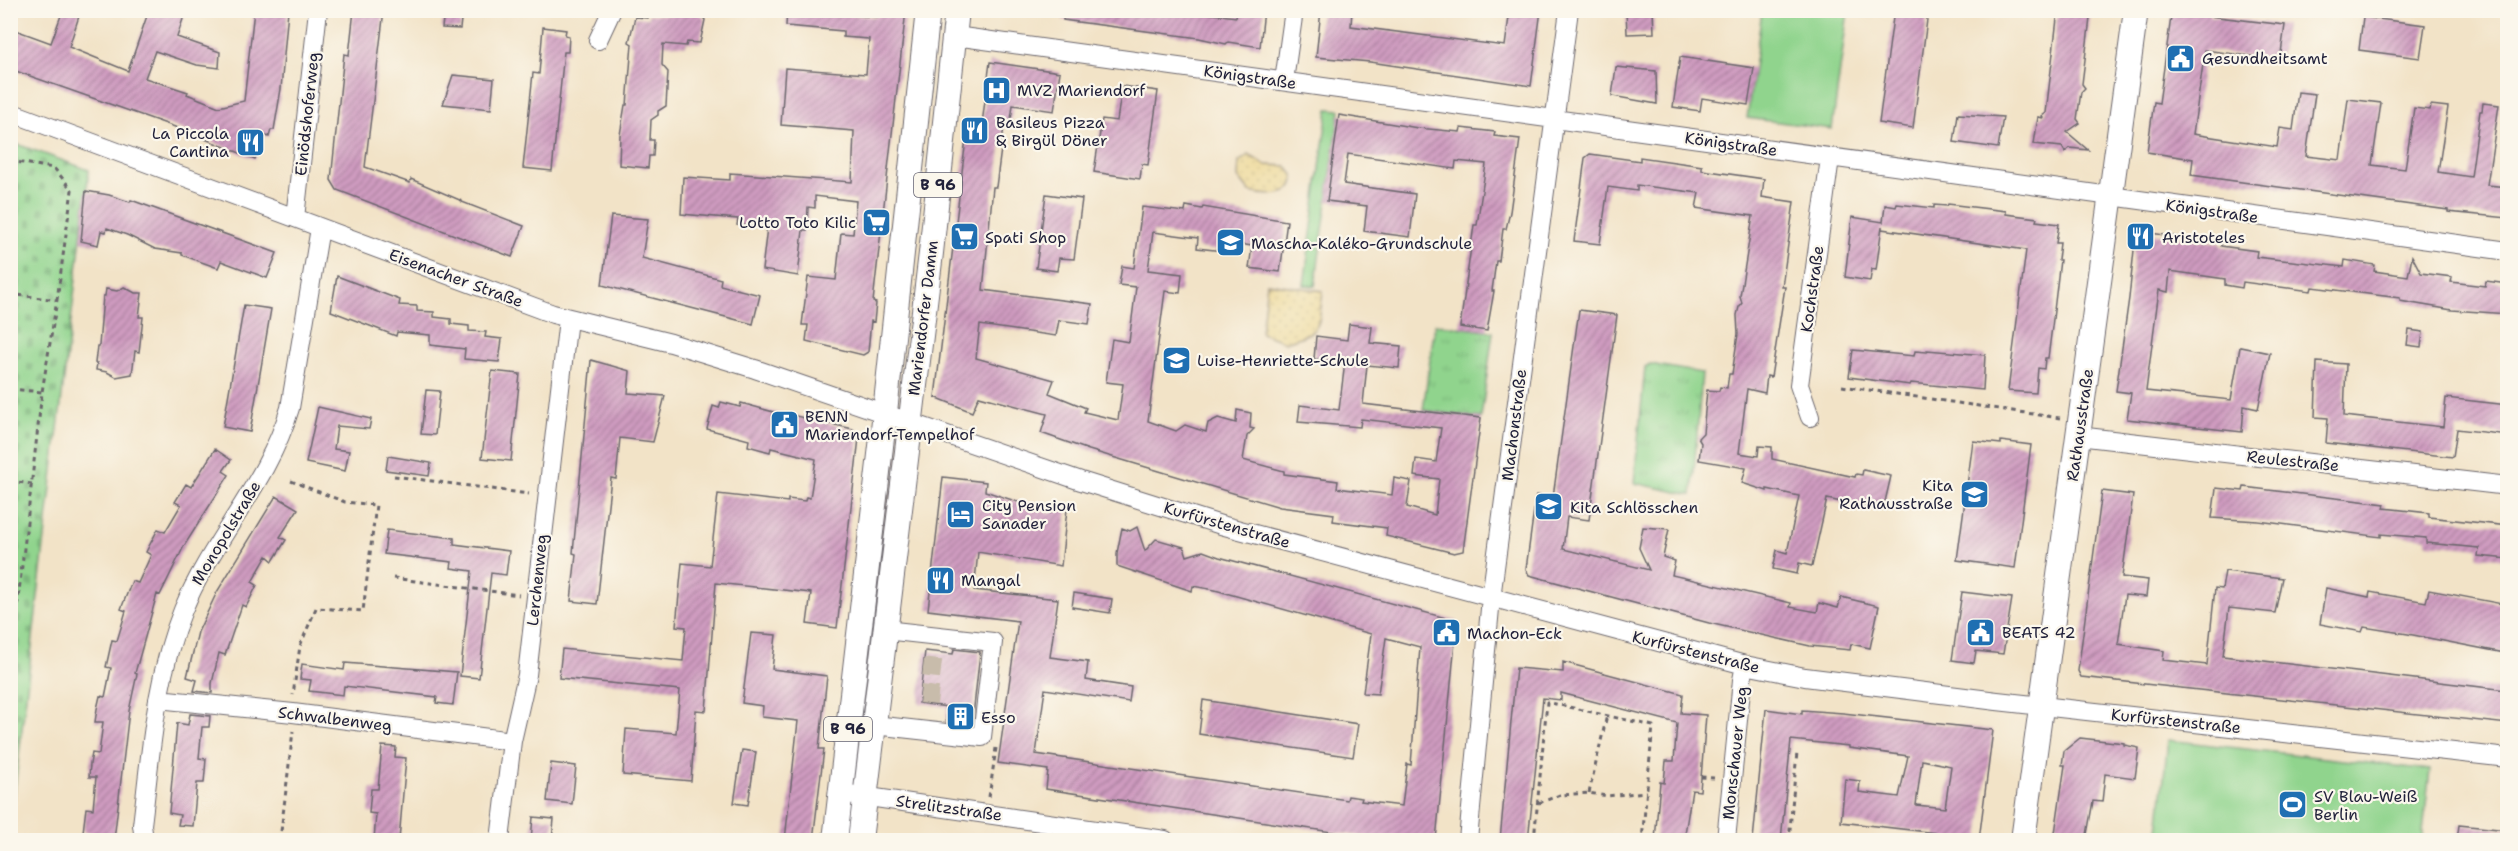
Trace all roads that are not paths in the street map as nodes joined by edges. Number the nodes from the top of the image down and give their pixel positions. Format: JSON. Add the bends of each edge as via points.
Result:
{"nodes":[{"id":1,"x":318,"y":10,"type":"edge"},
{"id":2,"x":612,"y":10,"type":"edge"},
{"id":3,"x":928,"y":10,"type":"edge"},
{"id":4,"x":957,"y":10,"type":"edge"},
{"id":5,"x":1293,"y":10,"type":"edge"},
{"id":6,"x":1569,"y":10,"type":"edge"},
{"id":7,"x":2136,"y":10,"type":"edge"},
{"id":8,"x":955,"y":36,"type":"junction"},
{"id":9,"x":598,"y":40,"type":"dead end"},
{"id":10,"x":1284,"y":81,"type":"junction"},
{"id":11,"x":10,"y":112,"type":"edge"},
{"id":12,"x":1554,"y":119,"type":"junction"},
{"id":13,"x":1830,"y":158,"type":"junction"},
{"id":14,"x":2111,"y":197,"type":"junction"},
{"id":15,"x":296,"y":218,"type":"junction"},
{"id":16,"x":320,"y":228,"type":"junction"},
{"id":17,"x":2508,"y":251,"type":"edge"},
{"id":18,"x":568,"y":319,"type":"junction"},
{"id":19,"x":885,"y":412,"type":"junction"},
{"id":20,"x":1810,"y":417,"type":"dead end"},
{"id":21,"x":910,"y":421,"type":"junction"},
{"id":22,"x":2078,"y":436,"type":"junction"},
{"id":23,"x":2508,"y":486,"type":"edge"},
{"id":24,"x":1491,"y":598,"type":"junction"},
{"id":25,"x":885,"y":630,"type":"junction"},
{"id":26,"x":1745,"y":665,"type":"junction"},
{"id":27,"x":158,"y":699,"type":"junction"},
{"id":28,"x":2041,"y":706,"type":"junction"},
{"id":29,"x":874,"y":725,"type":"junction"},
{"id":30,"x":512,"y":741,"type":"junction"},
{"id":31,"x":2508,"y":758,"type":"edge"},
{"id":32,"x":841,"y":793,"type":"junction"},
{"id":33,"x":865,"y":796,"type":"junction"},
{"id":34,"x":144,"y":840,"type":"edge"},
{"id":35,"x":500,"y":840,"type":"edge"},
{"id":36,"x":835,"y":840,"type":"edge"},
{"id":37,"x":860,"y":840,"type":"edge"},
{"id":38,"x":1165,"y":840,"type":"edge"},
{"id":39,"x":1468,"y":840,"type":"edge"},
{"id":40,"x":1726,"y":840,"type":"edge"},
{"id":41,"x":2023,"y":840,"type":"edge"}],
"edges":[{"from":1,"to":15,"type":"street","name":"Einödshoferweg"},
{"from":2,"to":9,"type":"street"},
{"from":3,"to":19,"type":"main road","name":"Mariendorfer Damm","number":"B 96"},
{"from":4,"to":8,"type":"main road","name":"Mariendorfer Damm","number":"B 96"},
{"from":5,"to":10,"type":"street"},
{"from":6,"to":12,"type":"street","name":"Machonstraße"},
{"from":7,"to":14,"type":"main road","name":"Rathausstraße"},
{"from":8,"to":10,"type":"street","name":"Königstraße"},
{"from":8,"to":21,"type":"main road","name":"Mariendorfer Damm","number":"B 96"},
{"from":10,"to":12,"type":"street","name":"Königstraße"},
{"from":11,"to":15,"type":"street","name":"Eisenacher Straße"},
{"from":12,"to":13,"type":"street","name":"Königstraße"},
{"from":12,"to":24,"type":"street","name":"Machonstraße"},
{"from":13,"to":14,"type":"street","name":"Königstraße"},
{"from":13,"to":20,"type":"street","name":"Kochstraße","via":[[1799,385]]},
{"from":14,"to":17,"type":"street","name":"Königstraße"},
{"from":14,"to":22,"type":"main road","name":"Rathausstraße"},
{"from":15,"to":16,"type":"street","name":"Eisenacher Straße"},
{"from":16,"to":18,"type":"street","name":"Eisenacher Straße"},
{"from":16,"to":27,"type":"street","name":"Monopolstraße","via":[[282,436],[200,574],[183,610]]},
{"from":18,"to":19,"type":"street","name":"Eisenacher Straße","via":[[671,343]]},
{"from":18,"to":30,"type":"street","name":"Lerchenweg","via":[[526,675]]},
{"from":19,"to":21,"type":"street","name":"Eisenacher Straße"},
{"from":19,"to":32,"type":"main road","name":"Mariendorfer Damm","number":"B 96"},
{"from":21,"to":24,"type":"street","name":"Kurfürstenstraße","via":[[1221,525]]},
{"from":21,"to":25,"type":"main road","name":"Mariendorfer Damm","number":"B 96"},
{"from":22,"to":23,"type":"street","name":"Reulestraße"},
{"from":22,"to":28,"type":"main road","name":"Rathausstraße"},
{"from":24,"to":26,"type":"street","name":"Kurfürstenstraße"},
{"from":24,"to":39,"type":"street","name":"Machonstraße"},
{"from":25,"to":29,"type":"main road","name":"Mariendorfer Damm","number":"B 96"},
{"from":25,"to":29,"type":"street","via":[[993,642],[982,737]]},
{"from":26,"to":28,"type":"street","name":"Kurfürstenstraße","via":[[1805,677]]},
{"from":26,"to":40,"type":"street","name":"Monschauer Weg"},
{"from":27,"to":30,"type":"street","name":"Schwalbenweg"},
{"from":27,"to":34,"type":"street","name":"Monopolstraße","via":[[142,825]]},
{"from":28,"to":31,"type":"street","name":"Kurfürstenstraße"},
{"from":28,"to":41,"type":"main road","name":"Rathausstraße"},
{"from":29,"to":33,"type":"main road","name":"Mariendorfer Damm","number":"B 96"},
{"from":30,"to":35,"type":"street","name":"Lerchenweg"},
{"from":32,"to":33,"type":"street","name":"Strelitzstraße"},
{"from":32,"to":36,"type":"main road","name":"Mariendorfer Damm","number":"B 96"},
{"from":33,"to":37,"type":"main road","name":"Mariendorfer Damm","number":"B 96"},
{"from":33,"to":38,"type":"street","name":"Strelitzstraße"}]}
